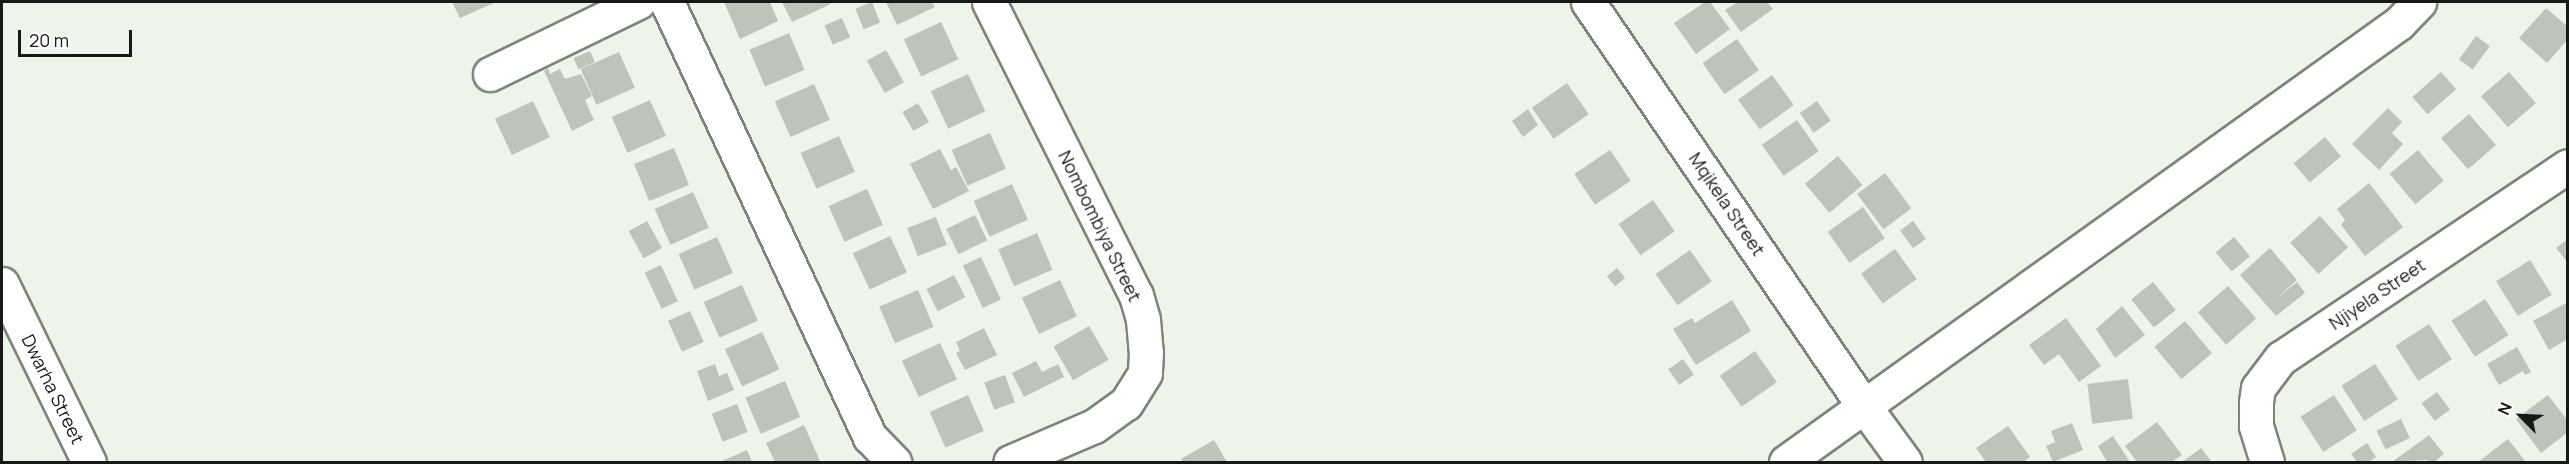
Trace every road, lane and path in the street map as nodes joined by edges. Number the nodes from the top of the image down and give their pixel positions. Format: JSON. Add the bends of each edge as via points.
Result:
{"nodes":[{"id":1,"x":638,"y":2,"type":"edge"},
{"id":2,"x":668,"y":2,"type":"edge"},
{"id":3,"x":988,"y":2,"type":"edge"},
{"id":4,"x":1588,"y":2,"type":"edge"},
{"id":5,"x":2420,"y":2,"type":"edge"},
{"id":6,"x":490,"y":74,"type":"dead end"},
{"id":7,"x":2568,"y":166,"type":"edge"},
{"id":8,"x":2,"y":284,"type":"edge"},
{"id":9,"x":1864,"y":406,"type":"junction"},
{"id":10,"x":89,"y":462,"type":"edge"},
{"id":11,"x":894,"y":462,"type":"edge"},
{"id":12,"x":1010,"y":462,"type":"edge"},
{"id":13,"x":1786,"y":462,"type":"edge"},
{"id":14,"x":1905,"y":462,"type":"edge"},
{"id":15,"x":2267,"y":462,"type":"edge"}],
"edges":[{"from":1,"to":6,"type":"street"},
{"from":2,"to":11,"type":"street","via":[[870,437]]},
{"from":3,"to":12,"type":"street","name":"Nombombiya Street","via":[[1136,295],[1146,352],[1145,373],[1126,404],[1094,426]]},
{"from":4,"to":9,"type":"street","name":"Mqikela Street"},
{"from":5,"to":9,"type":"street","via":[[2399,23]]},
{"from":7,"to":15,"type":"street","name":"Njiyela Street","via":[[2281,358],[2258,388],[2256,402],[2256,426]]},
{"from":8,"to":10,"type":"street","name":"Dwarha Street"},
{"from":9,"to":13,"type":"street"},
{"from":9,"to":14,"type":"street","name":"Mqikela Street"}]}
